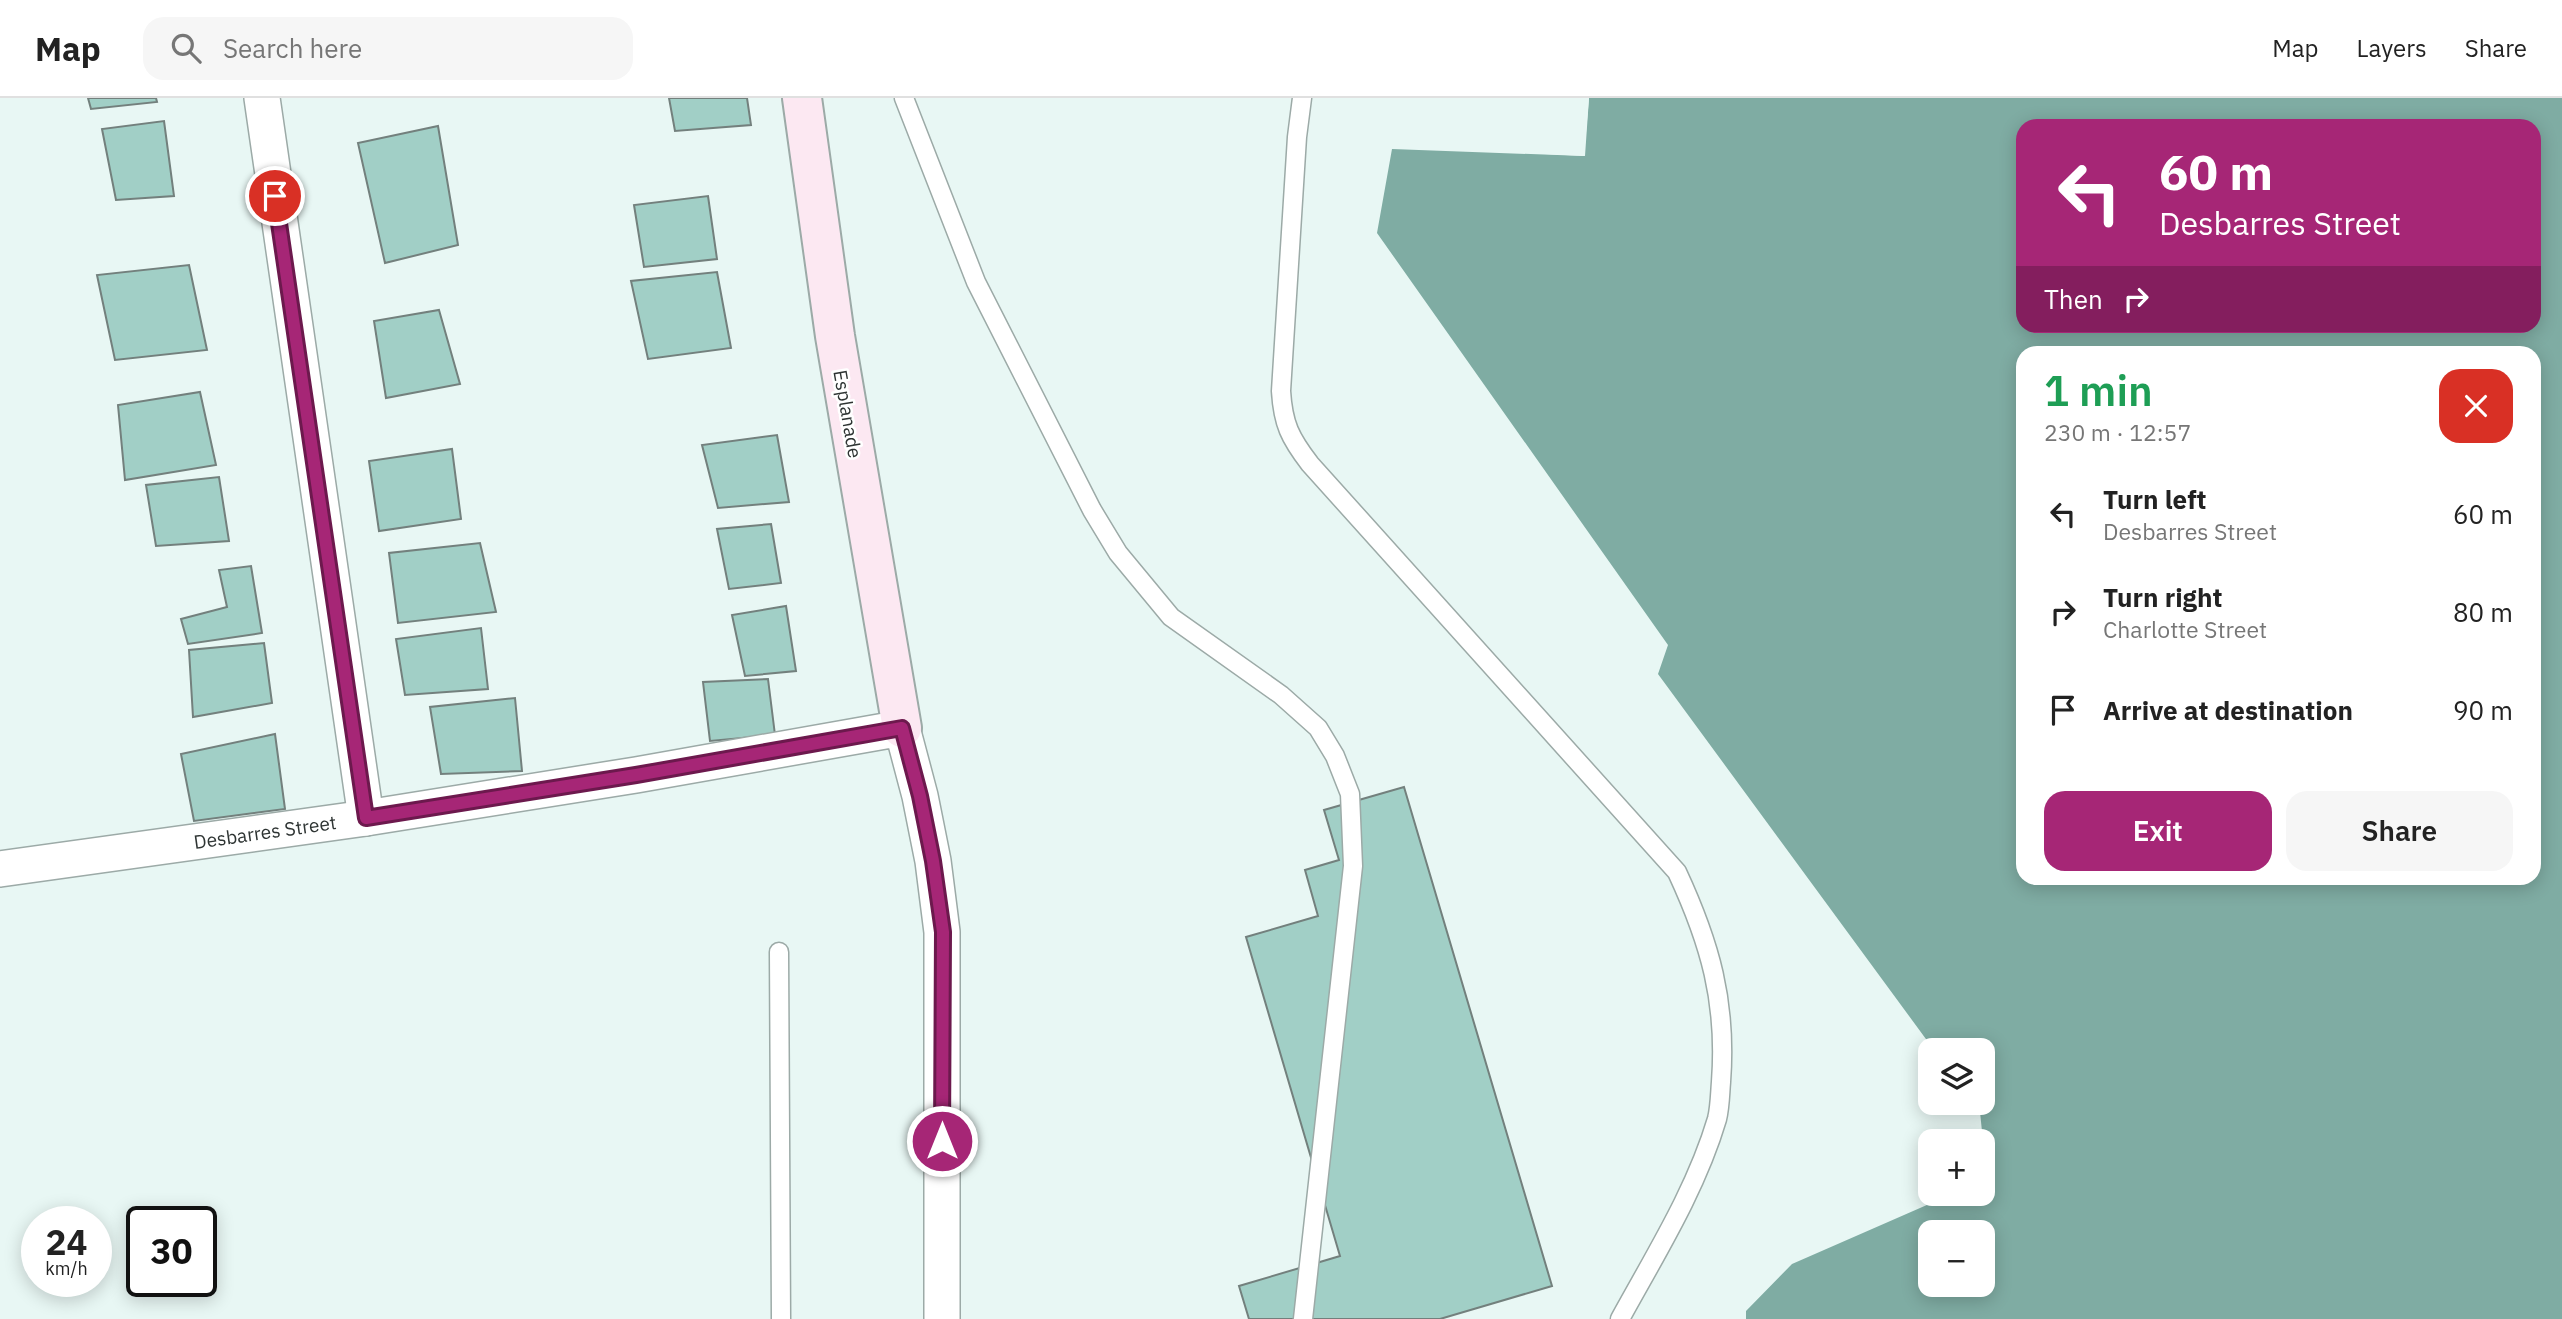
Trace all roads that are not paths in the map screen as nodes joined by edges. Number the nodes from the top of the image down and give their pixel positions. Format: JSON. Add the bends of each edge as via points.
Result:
{"nodes":[{"id":1,"x":262,"y":98,"type":"edge"},
{"id":2,"x":802,"y":98,"type":"edge"},
{"id":3,"x":904,"y":98,"type":"edge"},
{"id":4,"x":1303,"y":98,"type":"edge"},
{"id":5,"x":902,"y":728,"type":"junction"},
{"id":6,"x":366,"y":818,"type":"junction"},
{"id":7,"x":0,"y":869,"type":"edge"},
{"id":8,"x":779,"y":952,"type":"dead end"},
{"id":9,"x":781,"y":1319,"type":"edge"},
{"id":10,"x":942,"y":1319,"type":"edge"},
{"id":11,"x":1303,"y":1319,"type":"edge"},
{"id":12,"x":1619,"y":1319,"type":"edge"}],
"edges":[{"from":1,"to":6,"type":"street"},
{"from":2,"to":5,"type":"street","name":"Esplanade","via":[[835,336]]},
{"from":3,"to":11,"type":"lane","via":[[975,282],[1118,553],[1171,617],[1281,695],[1318,728],[1350,794],[1353,866]]},
{"from":4,"to":12,"type":"lane","via":[[1281,391],[1283,418],[1293,443],[1677,872],[1712,958],[1723,1054],[1718,1116],[1675,1220]]},
{"from":5,"to":6,"type":"street","name":"Desbarres Street"},
{"from":5,"to":10,"type":"street","via":[[920,796],[943,932]]},
{"from":6,"to":7,"type":"street","name":"Desbarres Street"},
{"from":8,"to":9,"type":"lane"}]}
